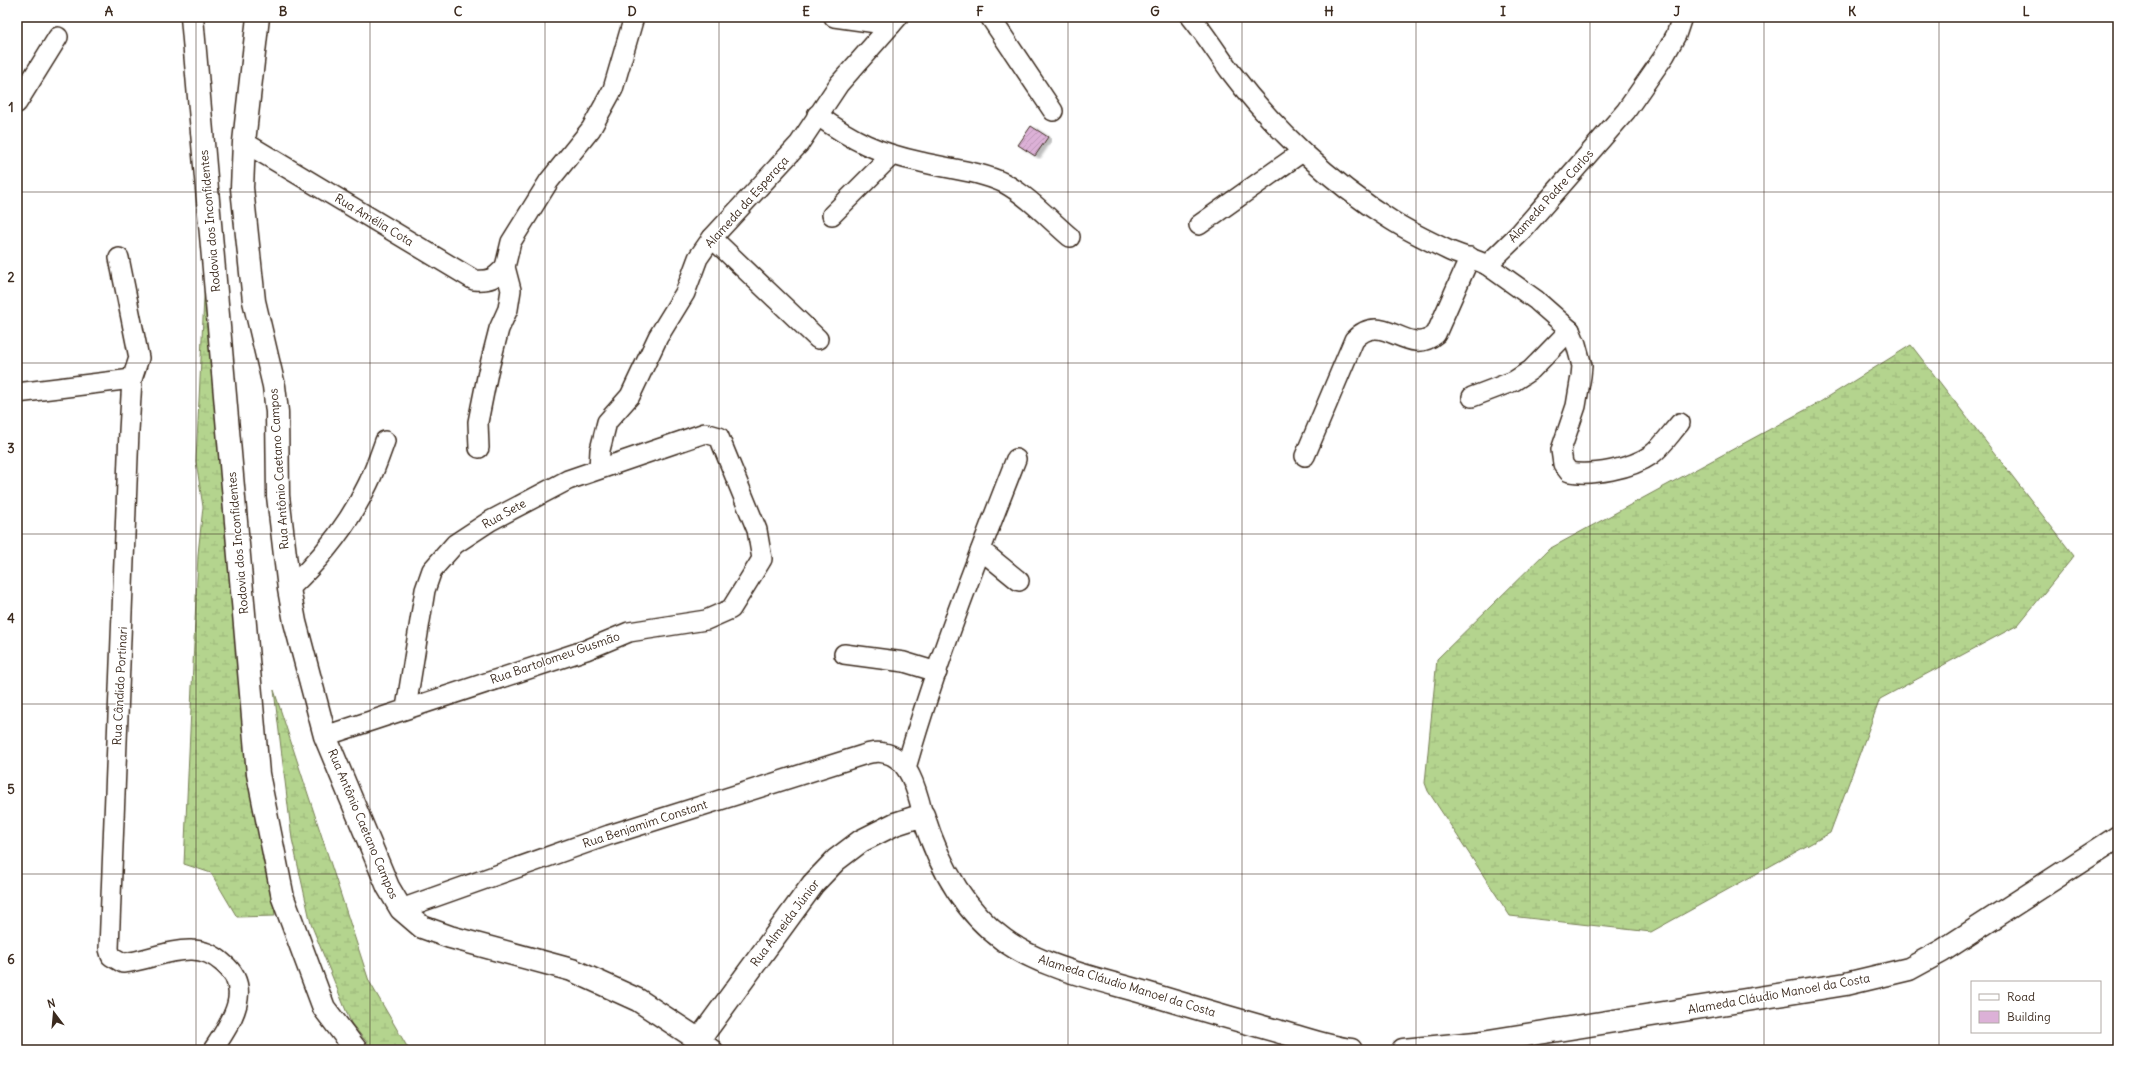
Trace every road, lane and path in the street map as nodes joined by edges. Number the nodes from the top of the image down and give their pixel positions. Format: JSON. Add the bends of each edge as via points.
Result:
{"nodes":[{"id":1,"x":192,"y":17,"type":"edge"},
{"id":2,"x":258,"y":17,"type":"edge"},
{"id":3,"x":634,"y":17,"type":"edge"},
{"id":4,"x":834,"y":17,"type":"edge"},
{"id":5,"x":990,"y":17,"type":"edge"},
{"id":6,"x":1191,"y":17,"type":"edge"},
{"id":7,"x":1682,"y":17,"type":"edge"},
{"id":8,"x":894,"y":21,"type":"edge"},
{"id":9,"x":58,"y":37,"type":"dead end"},
{"id":10,"x":17,"y":103,"type":"edge"},
{"id":11,"x":1053,"y":111,"type":"dead end"},
{"id":12,"x":817,"y":115,"type":"junction"},
{"id":13,"x":244,"y":142,"type":"junction"},
{"id":14,"x":1302,"y":152,"type":"junction"},
{"id":15,"x":892,"y":155,"type":"junction"},
{"id":16,"x":832,"y":215,"type":"dead end"},
{"id":17,"x":1199,"y":225,"type":"dead end"},
{"id":18,"x":1070,"y":237,"type":"dead end"},
{"id":19,"x":712,"y":238,"type":"junction"},
{"id":20,"x":119,"y":258,"type":"dead end"},
{"id":21,"x":1479,"y":261,"type":"junction"},
{"id":22,"x":505,"y":267,"type":"junction"},
{"id":23,"x":1570,"y":330,"type":"junction"},
{"id":24,"x":818,"y":339,"type":"dead end"},
{"id":25,"x":132,"y":379,"type":"junction"},
{"id":26,"x":17,"y":393,"type":"edge"},
{"id":27,"x":1472,"y":397,"type":"dead end"},
{"id":28,"x":1680,"y":423,"type":"dead end"},
{"id":29,"x":385,"y":441,"type":"dead end"},
{"id":30,"x":479,"y":448,"type":"dead end"},
{"id":31,"x":1306,"y":456,"type":"dead end"},
{"id":32,"x":1016,"y":459,"type":"dead end"},
{"id":33,"x":599,"y":469,"type":"junction"},
{"id":34,"x":980,"y":550,"type":"junction"},
{"id":35,"x":762,"y":559,"type":"joint"},
{"id":36,"x":1019,"y":581,"type":"dead end"},
{"id":37,"x":290,"y":589,"type":"junction"},
{"id":38,"x":844,"y":654,"type":"dead end"},
{"id":39,"x":937,"y":672,"type":"junction"},
{"id":40,"x":406,"y":708,"type":"junction"},
{"id":41,"x":325,"y":736,"type":"junction"},
{"id":42,"x":891,"y":755,"type":"joint"},
{"id":43,"x":906,"y":768,"type":"junction"},
{"id":44,"x":924,"y":815,"type":"junction"},
{"id":45,"x":2118,"y":837,"type":"edge"},
{"id":46,"x":401,"y":910,"type":"junction"},
{"id":47,"x":701,"y":1047,"type":"edge"},
{"id":48,"x":213,"y":1050,"type":"edge"},
{"id":49,"x":356,"y":1050,"type":"edge"},
{"id":50,"x":1351,"y":1050,"type":"edge"},
{"id":51,"x":1403,"y":1050,"type":"edge"}],
"edges":[{"from":1,"to":49,"type":"street","name":"Rodovia dos Inconfidentes","via":[[258,774],[283,898],[324,1008]]},
{"from":2,"to":13,"type":"street","name":"Rua Antônio Caetano Campos"},
{"from":3,"to":22,"type":"street","via":[[613,89],[591,129],[549,181],[511,242]]},
{"from":4,"to":8,"type":"street"},
{"from":5,"to":11,"type":"street"},
{"from":6,"to":14,"type":"street","via":[[1231,72]]},
{"from":7,"to":21,"type":"street","name":"Alameda Padre Carlos","via":[[1665,55],[1626,111],[1519,234]]},
{"from":8,"to":12,"type":"street","name":"Alameda da Esperaça","via":[[839,84]]},
{"from":9,"to":10,"type":"street"},
{"from":12,"to":15,"type":"street","via":[[849,137]]},
{"from":12,"to":19,"type":"street","name":"Alameda da Esperaça","via":[[799,144]]},
{"from":13,"to":22,"type":"street","name":"Rua Amélia Cota","via":[[474,280],[488,281]]},
{"from":13,"to":37,"type":"street","name":"Rua Antônio Caetano Campos","via":[[242,188],[254,301],[274,386],[277,412],[278,496]]},
{"from":14,"to":17,"type":"street"},
{"from":14,"to":21,"type":"street","via":[[1338,183],[1392,221],[1451,251]]},
{"from":15,"to":16,"type":"street"},
{"from":15,"to":18,"type":"street","via":[[967,171],[1004,183]]},
{"from":19,"to":24,"type":"street"},
{"from":19,"to":33,"type":"street","name":"Alameda da Esperaça","via":[[698,258],[685,293],[658,337],[630,396],[607,422],[600,450]]},
{"from":20,"to":25,"type":"street","name":"Rua Cândido Portinari","via":[[138,358]]},
{"from":21,"to":23,"type":"street","via":[[1536,300]]},
{"from":21,"to":31,"type":"street","via":[[1430,340],[1412,341],[1378,328],[1361,332],[1354,340]]},
{"from":22,"to":30,"type":"street","via":[[511,290],[508,309],[499,329],[488,372],[478,422]]},
{"from":23,"to":27,"type":"street","via":[[1531,370],[1514,382]]},
{"from":23,"to":28,"type":"street","via":[[1582,371],[1576,406],[1561,450],[1563,464],[1569,472],[1584,474],[1609,470],[1651,455]]},
{"from":25,"to":26,"type":"street"},
{"from":25,"to":48,"type":"street","name":"Rua Cândido Portinari","via":[[109,949],[111,956],[123,963],[192,950],[204,951],[227,966],[238,988],[239,1000],[232,1019]]},
{"from":29,"to":37,"type":"street","via":[[368,484],[341,530],[313,566]]},
{"from":32,"to":34,"type":"street"},
{"from":33,"to":35,"type":"street","name":"Rua Sete","via":[[705,433],[719,437],[757,530]]},
{"from":33,"to":40,"type":"street","name":"Rua Sete","via":[[568,480],[490,521],[455,544],[432,570],[425,590]]},
{"from":34,"to":36,"type":"street"},
{"from":34,"to":39,"type":"street"},
{"from":35,"to":40,"type":"street","name":"Rua Bartolomeu Gusmão","via":[[731,609],[706,620],[629,632],[586,650]]},
{"from":37,"to":41,"type":"street","name":"Rua Antônio Caetano Campos","via":[[295,622]]},
{"from":38,"to":39,"type":"street","via":[[904,662]]},
{"from":39,"to":43,"type":"street"},
{"from":40,"to":41,"type":"street","name":"Rua Bartolomeu Gusmão"},
{"from":41,"to":46,"type":"street","name":"Rua Antônio Caetano Campos","via":[[388,887]]},
{"from":42,"to":43,"type":"street","name":"Alameda Cláudio Manoel da Costa"},
{"from":42,"to":46,"type":"street","name":"Rua Benjamim Constant","via":[[883,752],[863,754],[827,765],[609,835]]},
{"from":43,"to":44,"type":"street","name":"Alameda Cláudio Manoel da Costa"},
{"from":44,"to":47,"type":"street","name":"Rua Almeida Júnior","via":[[895,824],[861,841],[836,860],[813,884]]},
{"from":44,"to":50,"type":"street","name":"Alameda Cláudio Manoel da Costa","via":[[933,847],[958,892],[986,925],[1004,940],[1031,956],[1228,1018]]},
{"from":45,"to":51,"type":"street","name":"Alameda Cláudio Manoel da Costa","via":[[1948,948],[1903,971],[1846,984],[1686,1011],[1476,1043]]},
{"from":46,"to":47,"type":"street","name":"Rua Antônio Caetano Campos","via":[[422,927],[434,932],[549,962],[601,982],[638,1000]]}]}
